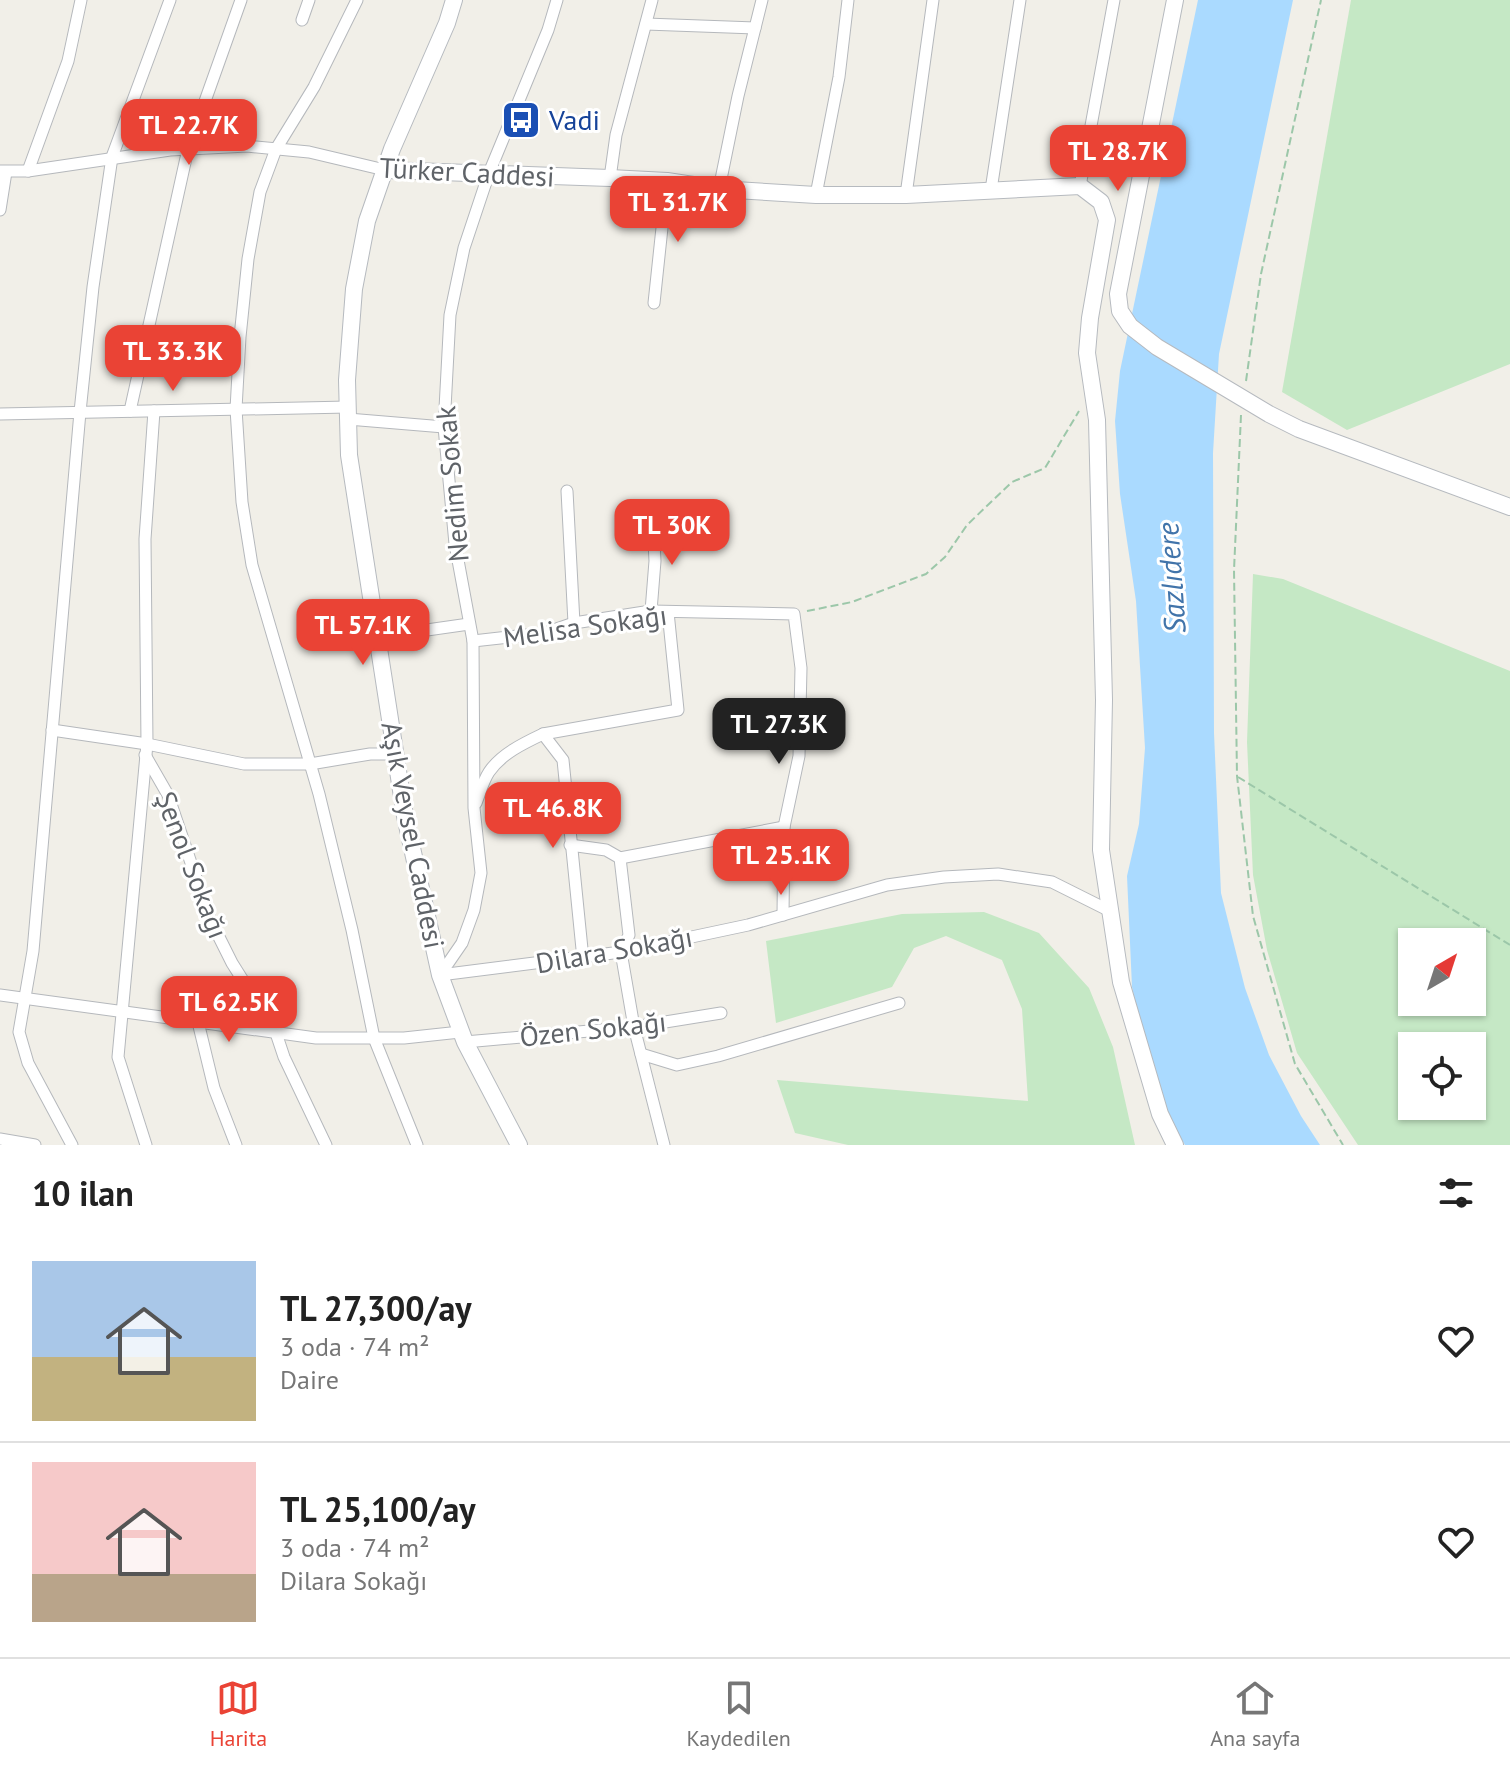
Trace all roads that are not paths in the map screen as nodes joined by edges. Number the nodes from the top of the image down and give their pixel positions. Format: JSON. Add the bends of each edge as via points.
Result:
{"nodes":[{"id":1,"x":79,"y":0,"type":"edge"},
{"id":2,"x":170,"y":0,"type":"edge"},
{"id":3,"x":241,"y":0,"type":"edge"},
{"id":4,"x":309,"y":0,"type":"edge"},
{"id":5,"x":357,"y":0,"type":"edge"},
{"id":6,"x":454,"y":0,"type":"edge"},
{"id":7,"x":557,"y":0,"type":"edge"},
{"id":8,"x":652,"y":0,"type":"edge"},
{"id":9,"x":762,"y":0,"type":"edge"},
{"id":10,"x":848,"y":0,"type":"edge"},
{"id":11,"x":933,"y":0,"type":"edge"},
{"id":12,"x":1020,"y":0,"type":"edge"},
{"id":13,"x":1114,"y":0,"type":"edge"},
{"id":14,"x":1175,"y":0,"type":"edge"},
{"id":15,"x":302,"y":20,"type":"dead end"},
{"id":16,"x":646,"y":24,"type":"junction"},
{"id":17,"x":755,"y":28,"type":"junction"},
{"id":18,"x":188,"y":149,"type":"junction"},
{"id":19,"x":276,"y":149,"type":"junction"},
{"id":20,"x":112,"y":157,"type":"junction"},
{"id":21,"x":385,"y":170,"type":"junction"},
{"id":22,"x":28,"y":171,"type":"junction"},
{"id":23,"x":3,"y":172,"type":"edge"},
{"id":24,"x":489,"y":173,"type":"junction"},
{"id":25,"x":610,"y":178,"type":"junction"},
{"id":26,"x":667,"y":181,"type":"junction"},
{"id":27,"x":1080,"y":186,"type":"junction"},
{"id":28,"x":719,"y":189,"type":"junction"},
{"id":29,"x":991,"y":190,"type":"junction"},
{"id":30,"x":816,"y":195,"type":"junction"},
{"id":31,"x":906,"y":195,"type":"junction"},
{"id":32,"x":0,"y":210,"type":"edge"},
{"id":33,"x":654,"y":303,"type":"dead end"},
{"id":34,"x":236,"y":409,"type":"junction"},
{"id":35,"x":130,"y":411,"type":"junction"},
{"id":36,"x":154,"y":411,"type":"junction"},
{"id":37,"x":80,"y":412,"type":"junction"},
{"id":38,"x":348,"y":413,"type":"junction"},
{"id":39,"x":0,"y":414,"type":"edge"},
{"id":40,"x":444,"y":427,"type":"junction"},
{"id":41,"x":567,"y":491,"type":"dead end"},
{"id":42,"x":1510,"y":507,"type":"edge"},
{"id":43,"x":653,"y":523,"type":"dead end"},
{"id":44,"x":651,"y":611,"type":"junction"},
{"id":45,"x":668,"y":612,"type":"junction"},
{"id":46,"x":574,"y":623,"type":"junction"},
{"id":47,"x":469,"y":624,"type":"junction"},
{"id":48,"x":378,"y":637,"type":"junction"},
{"id":49,"x":473,"y":641,"type":"junction"},
{"id":50,"x":52,"y":730,"type":"junction"},
{"id":51,"x":543,"y":734,"type":"junction"},
{"id":52,"x":146,"y":750,"type":"junction"},
{"id":53,"x":396,"y":754,"type":"junction"},
{"id":54,"x":310,"y":764,"type":"junction"},
{"id":55,"x":474,"y":808,"type":"junction"},
{"id":56,"x":784,"y":827,"type":"junction"},
{"id":57,"x":570,"y":845,"type":"junction"},
{"id":58,"x":620,"y":858,"type":"junction"},
{"id":59,"x":1110,"y":911,"type":"junction"},
{"id":60,"x":783,"y":915,"type":"junction"},
{"id":61,"x":621,"y":952,"type":"junction"},
{"id":62,"x":583,"y":959,"type":"junction"},
{"id":63,"x":440,"y":975,"type":"junction"},
{"id":64,"x":0,"y":995,"type":"edge"},
{"id":65,"x":25,"y":1000,"type":"junction"},
{"id":66,"x":899,"y":1003,"type":"dead end"},
{"id":67,"x":122,"y":1012,"type":"junction"},
{"id":68,"x":721,"y":1013,"type":"dead end"},
{"id":69,"x":198,"y":1022,"type":"junction"},
{"id":70,"x":634,"y":1027,"type":"junction"},
{"id":71,"x":276,"y":1033,"type":"junction"},
{"id":72,"x":462,"y":1037,"type":"junction"},
{"id":73,"x":374,"y":1038,"type":"junction"},
{"id":74,"x":641,"y":1054,"type":"junction"},
{"id":75,"x":0,"y":1139,"type":"edge"},
{"id":76,"x":35,"y":1145,"type":"edge"},
{"id":77,"x":72,"y":1145,"type":"edge"},
{"id":78,"x":146,"y":1145,"type":"edge"},
{"id":79,"x":236,"y":1145,"type":"edge"},
{"id":80,"x":326,"y":1145,"type":"edge"},
{"id":81,"x":417,"y":1145,"type":"edge"},
{"id":82,"x":519,"y":1145,"type":"edge"},
{"id":83,"x":664,"y":1145,"type":"edge"},
{"id":84,"x":1175,"y":1145,"type":"edge"}],
"edges":[{"from":1,"to":22,"type":"street","via":[[68,61]]},
{"from":2,"to":20,"type":"street"},
{"from":3,"to":18,"type":"street"},
{"from":4,"to":15,"type":"street"},
{"from":5,"to":19,"type":"street"},
{"from":6,"to":21,"type":"street","name":"Aşık Veysel Caddesi"},
{"from":7,"to":24,"type":"street","name":"Nedim Sokak"},
{"from":8,"to":16,"type":"street"},
{"from":9,"to":17,"type":"street"},
{"from":10,"to":30,"type":"street"},
{"from":11,"to":31,"type":"street"},
{"from":12,"to":29,"type":"street"},
{"from":13,"to":27,"type":"street"},
{"from":14,"to":42,"type":"street","via":[[1118,294],[1120,311],[1162,351],[1299,429]]},
{"from":16,"to":17,"type":"street"},
{"from":16,"to":25,"type":"street"},
{"from":17,"to":28,"type":"street"},
{"from":18,"to":19,"type":"street","name":"Türker Caddesi"},
{"from":18,"to":20,"type":"street","name":"Türker Caddesi"},
{"from":18,"to":35,"type":"street"},
{"from":19,"to":21,"type":"street","name":"Türker Caddesi"},
{"from":19,"to":34,"type":"street","via":[[260,192],[248,259]]},
{"from":20,"to":22,"type":"street","name":"Türker Caddesi"},
{"from":20,"to":37,"type":"street"},
{"from":21,"to":24,"type":"street","name":"Türker Caddesi"},
{"from":21,"to":38,"type":"street","name":"Aşık Veysel Caddesi","via":[[367,221],[354,289]]},
{"from":22,"to":23,"type":"street","name":"Türker Caddesi"},
{"from":23,"to":32,"type":"street"},
{"from":24,"to":25,"type":"street","name":"Türker Caddesi"},
{"from":24,"to":40,"type":"street","name":"Nedim Sokak","via":[[464,248],[450,315]]},
{"from":25,"to":26,"type":"street","name":"Türker Caddesi"},
{"from":26,"to":28,"type":"street","name":"Türker Caddesi"},
{"from":26,"to":33,"type":"street"},
{"from":27,"to":29,"type":"street","name":"Türker Caddesi"},
{"from":27,"to":59,"type":"street","via":[[1101,202],[1107,220],[1087,353],[1097,420],[1104,700],[1101,850]]},
{"from":28,"to":30,"type":"street","name":"Türker Caddesi"},
{"from":29,"to":31,"type":"street","name":"Türker Caddesi"},
{"from":30,"to":31,"type":"street","name":"Türker Caddesi"},
{"from":34,"to":36,"type":"street"},
{"from":34,"to":38,"type":"street"},
{"from":34,"to":54,"type":"street","via":[[252,565]]},
{"from":35,"to":36,"type":"street"},
{"from":35,"to":37,"type":"street"},
{"from":36,"to":52,"type":"street","via":[[145,539]]},
{"from":37,"to":39,"type":"street"},
{"from":37,"to":50,"type":"street"},
{"from":38,"to":40,"type":"street"},
{"from":38,"to":48,"type":"street","name":"Aşık Veysel Caddesi","via":[[349,455]]},
{"from":40,"to":47,"type":"street","name":"Nedim Sokak"},
{"from":41,"to":46,"type":"street"},
{"from":43,"to":44,"type":"street"},
{"from":44,"to":45,"type":"street","name":"Melisa Sokağı"},
{"from":44,"to":46,"type":"street","name":"Melisa Sokağı"},
{"from":45,"to":51,"type":"street","via":[[678,710]]},
{"from":45,"to":56,"type":"street","name":"Melisa Sokağı","via":[[794,614],[801,668],[799,756]]},
{"from":46,"to":49,"type":"street","name":"Melisa Sokağı","via":[[545,633]]},
{"from":47,"to":48,"type":"street","name":"Melisa Sokağı"},
{"from":47,"to":49,"type":"street","name":"Nedim Sokak"},
{"from":48,"to":53,"type":"street","name":"Aşık Veysel Caddesi"},
{"from":49,"to":55,"type":"street","name":"Nedim Sokak"},
{"from":50,"to":52,"type":"street"},
{"from":50,"to":65,"type":"street"},
{"from":51,"to":55,"type":"street","via":[[489,771]]},
{"from":51,"to":57,"type":"street","via":[[563,760]]},
{"from":52,"to":54,"type":"street","via":[[244,764]]},
{"from":52,"to":67,"type":"street"},
{"from":52,"to":71,"type":"street","name":"Şenol Sokağı","via":[[168,795],[210,919]]},
{"from":53,"to":54,"type":"street"},
{"from":53,"to":63,"type":"street","name":"Aşık Veysel Caddesi"},
{"from":54,"to":73,"type":"street"},
{"from":55,"to":63,"type":"street","name":"Nedim Sokak","via":[[481,873],[474,910],[462,943]]},
{"from":56,"to":58,"type":"street"},
{"from":56,"to":60,"type":"street"},
{"from":57,"to":58,"type":"street","via":[[606,850]]},
{"from":57,"to":62,"type":"street"},
{"from":58,"to":61,"type":"street","via":[[629,935]]},
{"from":59,"to":60,"type":"street","name":"Dilara Sokağı","via":[[1052,882],[998,874],[887,885]]},
{"from":59,"to":84,"type":"street","via":[[1121,982],[1160,1114]]},
{"from":60,"to":61,"type":"street","name":"Dilara Sokağı"},
{"from":61,"to":62,"type":"street","name":"Dilara Sokağı"},
{"from":61,"to":70,"type":"street"},
{"from":62,"to":63,"type":"street","name":"Dilara Sokağı"},
{"from":63,"to":72,"type":"street","name":"Aşık Veysel Caddesi"},
{"from":64,"to":65,"type":"street","name":"Özen Sokağı"},
{"from":65,"to":67,"type":"street","name":"Özen Sokağı"},
{"from":65,"to":77,"type":"street","via":[[19,1032],[28,1063]]},
{"from":66,"to":74,"type":"street","via":[[677,1065]]},
{"from":67,"to":69,"type":"street","name":"Özen Sokağı"},
{"from":67,"to":78,"type":"street","via":[[118,1057]]},
{"from":68,"to":70,"type":"street","name":"Özen Sokağı"},
{"from":69,"to":71,"type":"street","name":"Özen Sokağı"},
{"from":69,"to":79,"type":"street","via":[[214,1088]]},
{"from":70,"to":72,"type":"street","name":"Özen Sokağı"},
{"from":70,"to":74,"type":"street"},
{"from":71,"to":73,"type":"street","name":"Özen Sokağı"},
{"from":71,"to":80,"type":"street","name":"Şenol Sokağı"},
{"from":72,"to":73,"type":"street","name":"Özen Sokağı"},
{"from":72,"to":82,"type":"street","name":"Aşık Veysel Caddesi"},
{"from":73,"to":81,"type":"street"},
{"from":74,"to":83,"type":"street"},
{"from":75,"to":76,"type":"street"}]}
